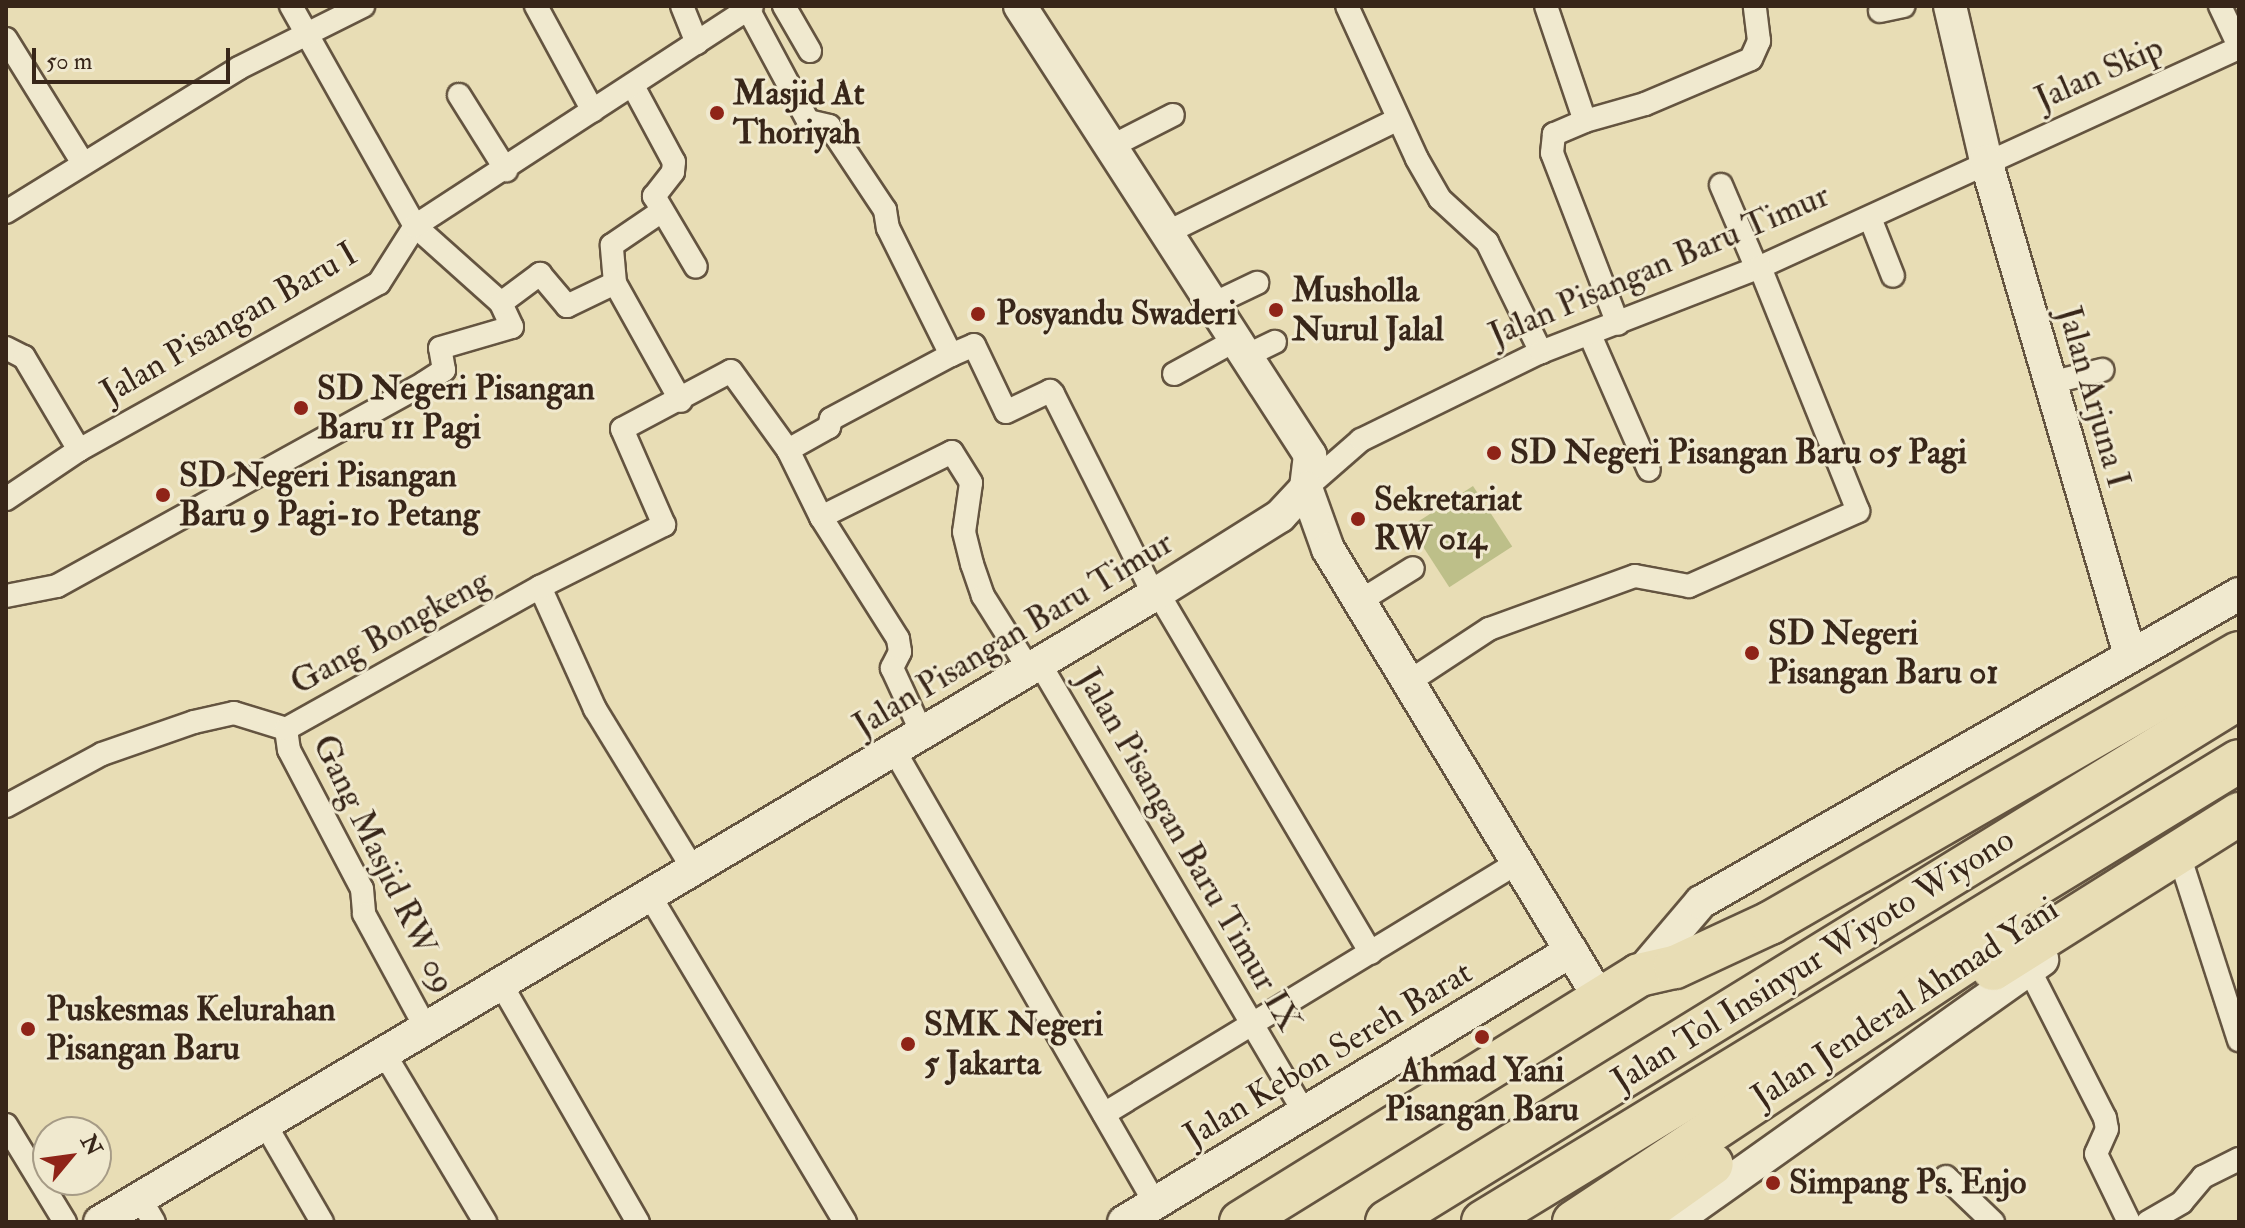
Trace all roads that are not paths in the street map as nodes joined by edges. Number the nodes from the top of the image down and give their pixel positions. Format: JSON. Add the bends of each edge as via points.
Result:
{"nodes":[{"id":1,"x":291,"y":6,"type":"edge"},
{"id":2,"x":363,"y":6,"type":"edge"},
{"id":3,"x":536,"y":6,"type":"edge"},
{"id":4,"x":682,"y":6,"type":"edge"},
{"id":5,"x":784,"y":6,"type":"edge"},
{"id":6,"x":1020,"y":6,"type":"edge"},
{"id":7,"x":1347,"y":6,"type":"edge"},
{"id":8,"x":1546,"y":6,"type":"edge"},
{"id":9,"x":1755,"y":6,"type":"edge"},
{"id":10,"x":1903,"y":6,"type":"edge"},
{"id":11,"x":1950,"y":6,"type":"edge"},
{"id":12,"x":2220,"y":6,"type":"edge"},
{"id":13,"x":750,"y":8,"type":"edge"},
{"id":14,"x":1880,"y":11,"type":"dead end"},
{"id":15,"x":305,"y":34,"type":"junction"},
{"id":16,"x":6,"y":39,"type":"edge"},
{"id":17,"x":697,"y":43,"type":"junction"},
{"id":18,"x":2239,"y":47,"type":"edge"},
{"id":19,"x":810,"y":51,"type":"dead end"},
{"id":20,"x":633,"y":86,"type":"junction"},
{"id":21,"x":459,"y":95,"type":"dead end"},
{"id":22,"x":593,"y":111,"type":"junction"},
{"id":23,"x":1173,"y":115,"type":"dead end"},
{"id":24,"x":1397,"y":120,"type":"junction"},
{"id":25,"x":1585,"y":121,"type":"junction"},
{"id":26,"x":1114,"y":145,"type":"junction"},
{"id":27,"x":1986,"y":161,"type":"junction"},
{"id":28,"x":83,"y":163,"type":"junction"},
{"id":29,"x":506,"y":170,"type":"junction"},
{"id":30,"x":1721,"y":185,"type":"dead end"},
{"id":31,"x":662,"y":211,"type":"junction"},
{"id":32,"x":6,"y":212,"type":"edge"},
{"id":33,"x":1870,"y":218,"type":"junction"},
{"id":34,"x":415,"y":226,"type":"junction"},
{"id":35,"x":1170,"y":231,"type":"junction"},
{"id":36,"x":696,"y":267,"type":"dead end"},
{"id":37,"x":1759,"y":268,"type":"junction"},
{"id":38,"x":1893,"y":276,"type":"dead end"},
{"id":39,"x":615,"y":283,"type":"junction"},
{"id":40,"x":1257,"y":283,"type":"dead end"},
{"id":41,"x":501,"y":303,"type":"junction"},
{"id":42,"x":1215,"y":303,"type":"junction"},
{"id":43,"x":1618,"y":324,"type":"junction"},
{"id":44,"x":1590,"y":335,"type":"junction"},
{"id":45,"x":1253,"y":345,"type":"junction"},
{"id":46,"x":6,"y":348,"type":"edge"},
{"id":47,"x":1541,"y":352,"type":"junction"},
{"id":48,"x":951,"y":355,"type":"junction"},
{"id":49,"x":2102,"y":370,"type":"dead end"},
{"id":50,"x":1174,"y":374,"type":"dead end"},
{"id":51,"x":2050,"y":383,"type":"junction"},
{"id":52,"x":681,"y":401,"type":"junction"},
{"id":53,"x":79,"y":450,"type":"junction"},
{"id":54,"x":788,"y":450,"type":"junction"},
{"id":55,"x":1649,"y":470,"type":"dead end"},
{"id":56,"x":1306,"y":488,"type":"junction"},
{"id":57,"x":6,"y":499,"type":"edge"},
{"id":58,"x":821,"y":517,"type":"junction"},
{"id":59,"x":1413,"y":568,"type":"dead end"},
{"id":60,"x":540,"y":587,"type":"junction"},
{"id":61,"x":1156,"y":594,"type":"junction"},
{"id":62,"x":2239,"y":594,"type":"edge"},
{"id":63,"x":6,"y":596,"type":"edge"},
{"id":64,"x":1360,"y":601,"type":"junction"},
{"id":65,"x":2234,"y":638,"type":"edge"},
{"id":66,"x":2130,"y":655,"type":"junction"},
{"id":67,"x":1034,"y":666,"type":"junction"},
{"id":68,"x":1410,"y":681,"type":"junction"},
{"id":69,"x":2239,"y":698,"type":"edge"},
{"id":70,"x":286,"y":729,"type":"junction"},
{"id":71,"x":922,"y":733,"type":"junction"},
{"id":72,"x":894,"y":750,"type":"junction"},
{"id":73,"x":2239,"y":761,"type":"edge"},
{"id":74,"x":2239,"y":787,"type":"edge"},
{"id":75,"x":6,"y":806,"type":"edge"},
{"id":76,"x":2239,"y":814,"type":"edge"},
{"id":77,"x":2239,"y":832,"type":"edge"},
{"id":78,"x":1519,"y":862,"type":"junction"},
{"id":79,"x":2183,"y":867,"type":"junction"},
{"id":80,"x":693,"y":869,"type":"junction"},
{"id":81,"x":650,"y":896,"type":"junction"},
{"id":82,"x":1571,"y":951,"type":"junction"},
{"id":83,"x":1371,"y":953,"type":"junction"},
{"id":84,"x":2029,"y":969,"type":"junction"},
{"id":85,"x":1639,"y":975,"type":"junction"},
{"id":86,"x":501,"y":984,"type":"junction"},
{"id":87,"x":1600,"y":999,"type":"junction"},
{"id":88,"x":1252,"y":1025,"type":"junction"},
{"id":89,"x":426,"y":1028,"type":"junction"},
{"id":90,"x":2239,"y":1040,"type":"edge"},
{"id":91,"x":384,"y":1053,"type":"junction"},
{"id":92,"x":1304,"y":1112,"type":"junction"},
{"id":93,"x":1104,"y":1114,"type":"junction"},
{"id":94,"x":265,"y":1124,"type":"junction"},
{"id":95,"x":6,"y":1125,"type":"edge"},
{"id":96,"x":2239,"y":1159,"type":"edge"},
{"id":97,"x":1946,"y":1177,"type":"dead end"},
{"id":98,"x":1155,"y":1203,"type":"junction"},
{"id":99,"x":147,"y":1210,"type":"edge"},
{"id":100,"x":2174,"y":1216,"type":"edge"},
{"id":101,"x":1678,"y":1221,"type":"edge"},
{"id":102,"x":65,"y":1222,"type":"edge"},
{"id":103,"x":100,"y":1222,"type":"edge"},
{"id":104,"x":322,"y":1222,"type":"edge"},
{"id":105,"x":485,"y":1222,"type":"edge"},
{"id":106,"x":638,"y":1222,"type":"edge"},
{"id":107,"x":845,"y":1222,"type":"edge"},
{"id":108,"x":1124,"y":1222,"type":"edge"},
{"id":109,"x":1241,"y":1222,"type":"edge"},
{"id":110,"x":1387,"y":1222,"type":"edge"},
{"id":111,"x":1483,"y":1222,"type":"edge"},
{"id":112,"x":1574,"y":1222,"type":"edge"},
{"id":113,"x":1630,"y":1222,"type":"edge"},
{"id":114,"x":1993,"y":1222,"type":"edge"},
{"id":115,"x":2129,"y":1222,"type":"edge"},
{"id":116,"x":2148,"y":1222,"type":"edge"}],
"edges":[{"from":1,"to":15,"type":"street"},
{"from":2,"to":15,"type":"street"},
{"from":3,"to":22,"type":"street"},
{"from":4,"to":17,"type":"street"},
{"from":5,"to":19,"type":"street"},
{"from":6,"to":26,"type":"street"},
{"from":7,"to":24,"type":"street"},
{"from":8,"to":25,"type":"street"},
{"from":9,"to":25,"type":"street","via":[[1759,41],[1751,59],[1645,104]]},
{"from":10,"to":14,"type":"street"},
{"from":11,"to":27,"type":"street","name":"Jalan Arjuna I"},
{"from":12,"to":18,"type":"street"},
{"from":13,"to":17,"type":"street","name":"Jalan Pisangan Baru I"},
{"from":13,"to":48,"type":"street","via":[[808,121],[829,126],[885,210],[888,228]]},
{"from":15,"to":28,"type":"street"},
{"from":15,"to":34,"type":"street"},
{"from":16,"to":28,"type":"street"},
{"from":17,"to":20,"type":"street","name":"Jalan Pisangan Baru I"},
{"from":18,"to":27,"type":"street","name":"Jalan Skip"},
{"from":20,"to":22,"type":"street","name":"Jalan Pisangan Baru I"},
{"from":20,"to":31,"type":"street","via":[[674,162],[673,172],[654,192]]},
{"from":21,"to":29,"type":"street"},
{"from":22,"to":29,"type":"street","name":"Jalan Pisangan Baru I"},
{"from":23,"to":26,"type":"street"},
{"from":24,"to":35,"type":"street"},
{"from":24,"to":47,"type":"street","via":[[1440,199],[1487,242]]},
{"from":25,"to":43,"type":"street","via":[[1554,134],[1552,153]]},
{"from":26,"to":35,"type":"street"},
{"from":27,"to":33,"type":"street","name":"Jalan Pisangan Baru Timur"},
{"from":27,"to":51,"type":"street","name":"Jalan Arjuna I"},
{"from":28,"to":32,"type":"street"},
{"from":29,"to":34,"type":"street","name":"Jalan Pisangan Baru I"},
{"from":30,"to":37,"type":"street"},
{"from":31,"to":36,"type":"street"},
{"from":31,"to":39,"type":"street","via":[[612,245]]},
{"from":33,"to":37,"type":"street","name":"Jalan Pisangan Baru Timur"},
{"from":33,"to":38,"type":"street"},
{"from":34,"to":41,"type":"street"},
{"from":34,"to":53,"type":"street","name":"Jalan Pisangan Baru I","via":[[379,283]]},
{"from":35,"to":42,"type":"street"},
{"from":37,"to":43,"type":"street","name":"Jalan Pisangan Baru Timur"},
{"from":37,"to":68,"type":"street","via":[[1858,511],[1689,586],[1635,576],[1489,629]]},
{"from":39,"to":41,"type":"street","via":[[567,306],[540,274]]},
{"from":39,"to":52,"type":"street"},
{"from":40,"to":42,"type":"street"},
{"from":41,"to":63,"type":"street","via":[[512,327],[440,348],[444,370],[57,586]]},
{"from":42,"to":45,"type":"street"},
{"from":43,"to":44,"type":"street","name":"Jalan Pisangan Baru Timur"},
{"from":44,"to":47,"type":"street","name":"Jalan Pisangan Baru Timur"},
{"from":44,"to":55,"type":"street"},
{"from":45,"to":50,"type":"street"},
{"from":45,"to":56,"type":"street","via":[[1310,455]]},
{"from":46,"to":53,"type":"street","via":[[14,347],[24,357]]},
{"from":47,"to":56,"type":"street","name":"Jalan Pisangan Baru Timur","via":[[1361,440]]},
{"from":48,"to":54,"type":"street","via":[[831,419],[829,427]]},
{"from":48,"to":61,"type":"street","via":[[974,345],[1006,412],[1053,394]]},
{"from":49,"to":51,"type":"street"},
{"from":51,"to":66,"type":"street","name":"Jalan Arjuna I"},
{"from":52,"to":54,"type":"street","via":[[731,371]]},
{"from":52,"to":60,"type":"street","name":"Gang Bongkeng","via":[[622,429],[664,525]]},
{"from":53,"to":57,"type":"street","name":"Jalan Pisangan Baru I"},
{"from":54,"to":58,"type":"street"},
{"from":56,"to":61,"type":"street","name":"Jalan Pisangan Baru Timur","via":[[1280,516]]},
{"from":56,"to":64,"type":"street","via":[[1328,549]]},
{"from":58,"to":67,"type":"street","name":"Jalan Pisangan Baru Timur IX","via":[[952,452],[971,483],[964,532],[983,596]]},
{"from":58,"to":71,"type":"street","via":[[898,639],[900,652],[892,668]]},
{"from":59,"to":64,"type":"street"},
{"from":60,"to":70,"type":"street","name":"Gang Bongkeng"},
{"from":60,"to":80,"type":"street","via":[[595,709]]},
{"from":61,"to":67,"type":"street","name":"Jalan Pisangan Baru Timur"},
{"from":61,"to":83,"type":"street"},
{"from":62,"to":66,"type":"street"},
{"from":64,"to":68,"type":"street"},
{"from":65,"to":85,"type":"highway","via":[[1957,781]]},
{"from":66,"to":85,"type":"street","via":[[1701,902]]},
{"from":67,"to":71,"type":"street","name":"Jalan Pisangan Baru Timur"},
{"from":67,"to":88,"type":"street","name":"Jalan Pisangan Baru Timur IX"},
{"from":68,"to":78,"type":"street"},
{"from":69,"to":110,"type":"highway","name":"Jalan Tol Insinyur Wiyoto Wiyono"},
{"from":70,"to":75,"type":"street","name":"Gang Bongkeng","via":[[234,713],[194,722],[102,754]]},
{"from":70,"to":89,"type":"street","name":"Gang Masjid RW 09","via":[[289,750],[362,889],[364,914]]},
{"from":71,"to":72,"type":"street","name":"Jalan Pisangan Baru Timur"},
{"from":72,"to":80,"type":"street","name":"Jalan Pisangan Baru Timur"},
{"from":72,"to":93,"type":"street"},
{"from":73,"to":111,"type":"highway","name":"Jalan Tol Insinyur Wiyoto Wiyono"},
{"from":74,"to":112,"type":"highway","name":"Jalan Jenderal Ahmad Yani"},
{"from":76,"to":113,"type":"highway","via":[[2024,947]]},
{"from":77,"to":79,"type":"street","name":"Jalan Jenderal Ahmad Yani"},
{"from":78,"to":82,"type":"street"},
{"from":78,"to":83,"type":"street"},
{"from":79,"to":84,"type":"street","name":"Jalan Jenderal Ahmad Yani"},
{"from":79,"to":90,"type":"street"},
{"from":80,"to":81,"type":"street","name":"Jalan Pisangan Baru Timur"},
{"from":81,"to":86,"type":"street","name":"Jalan Pisangan Baru Timur"},
{"from":81,"to":107,"type":"street"},
{"from":82,"to":87,"type":"street"},
{"from":82,"to":92,"type":"street","name":"Jalan Kebon Sereh Barat"},
{"from":83,"to":88,"type":"street"},
{"from":84,"to":101,"type":"street","name":"Jalan Jenderal Ahmad Yani"},
{"from":84,"to":115,"type":"street","via":[[2105,1118],[2097,1160]]},
{"from":85,"to":87,"type":"highway"},
{"from":86,"to":89,"type":"street","name":"Jalan Pisangan Baru Timur"},
{"from":86,"to":106,"type":"street"},
{"from":87,"to":109,"type":"highway"},
{"from":88,"to":92,"type":"street","name":"Jalan Pisangan Baru Timur IX"},
{"from":88,"to":93,"type":"street"},
{"from":89,"to":91,"type":"street","name":"Jalan Pisangan Baru Timur"},
{"from":91,"to":94,"type":"street","name":"Jalan Pisangan Baru Timur"},
{"from":91,"to":105,"type":"street"},
{"from":92,"to":98,"type":"street","name":"Jalan Kebon Sereh Barat"},
{"from":93,"to":98,"type":"street"},
{"from":94,"to":99,"type":"street","name":"Jalan Pisangan Baru Timur"},
{"from":94,"to":104,"type":"street"},
{"from":95,"to":102,"type":"street"},
{"from":96,"to":100,"type":"street","via":[[2203,1177]]},
{"from":97,"to":114,"type":"street"},
{"from":98,"to":108,"type":"street","name":"Jalan Kebon Sereh Barat"},
{"from":99,"to":103,"type":"street","name":"Jalan Pisangan Baru Timur"},
{"from":100,"to":116,"type":"street"}]}
